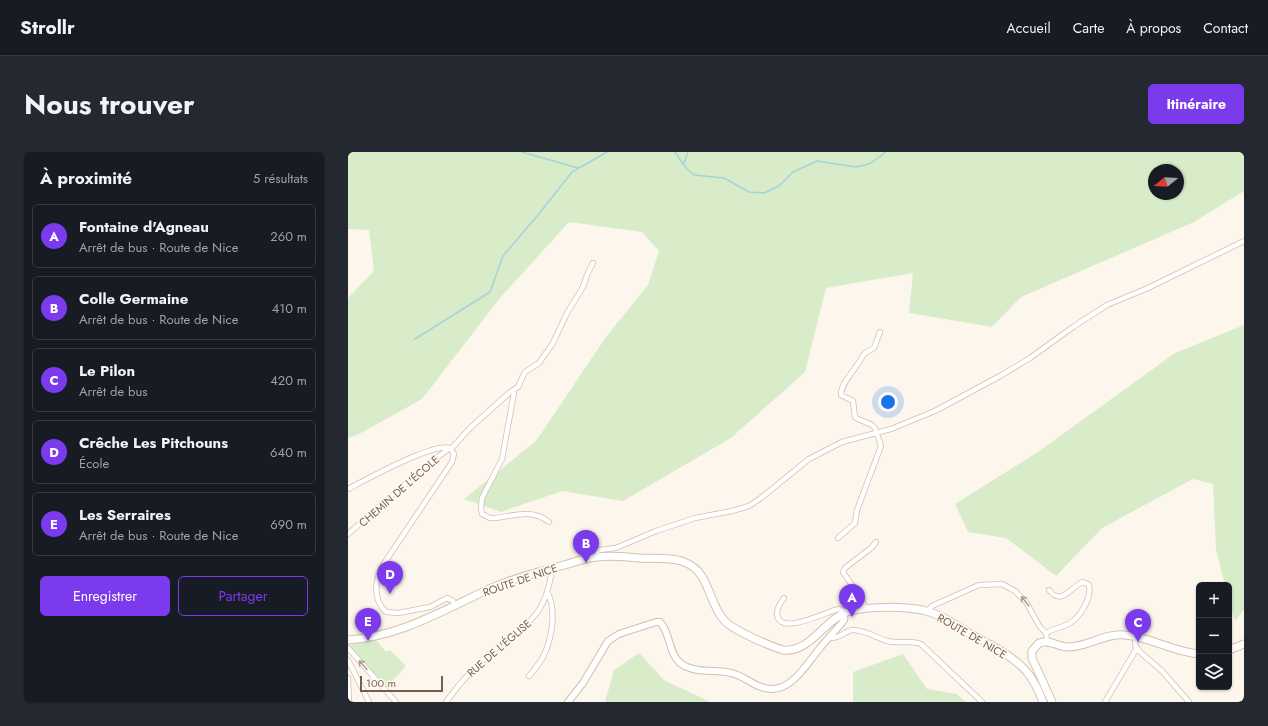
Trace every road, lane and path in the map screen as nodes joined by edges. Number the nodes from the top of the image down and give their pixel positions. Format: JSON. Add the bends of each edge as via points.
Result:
{"nodes":[{"id":1,"x":1244,"y":241,"type":"edge"},
{"id":2,"x":593,"y":263,"type":"dead end"},
{"id":3,"x":880,"y":332,"type":"dead end"},
{"id":4,"x":512,"y":391,"type":"junction"},
{"id":5,"x":877,"y":434,"type":"junction"},
{"id":6,"x":451,"y":449,"type":"junction"},
{"id":7,"x":348,"y":488,"type":"edge"},
{"id":8,"x":549,"y":522,"type":"dead end"},
{"id":9,"x":348,"y":534,"type":"edge"},
{"id":10,"x":838,"y":538,"type":"dead end"},
{"id":11,"x":876,"y":542,"type":"dead end"},
{"id":12,"x":596,"y":556,"type":"junction"},
{"id":13,"x":552,"y":568,"type":"junction"},
{"id":14,"x":1049,"y":590,"type":"dead end"},
{"id":15,"x":547,"y":592,"type":"junction"},
{"id":16,"x":784,"y":598,"type":"dead end"},
{"id":17,"x":455,"y":606,"type":"junction"},
{"id":18,"x":866,"y":608,"type":"junction"},
{"id":19,"x":927,"y":611,"type":"junction"},
{"id":20,"x":845,"y":613,"type":"junction"},
{"id":21,"x":1046,"y":633,"type":"junction"},
{"id":22,"x":829,"y":637,"type":"junction"},
{"id":23,"x":1136,"y":637,"type":"junction"},
{"id":24,"x":348,"y":640,"type":"edge"},
{"id":25,"x":1047,"y":641,"type":"junction"},
{"id":26,"x":1244,"y":644,"type":"edge"},
{"id":27,"x":348,"y":648,"type":"edge"},
{"id":28,"x":1137,"y":648,"type":"junction"},
{"id":29,"x":1232,"y":649,"type":"edge"},
{"id":30,"x":1196,"y":653,"type":"edge"},
{"id":31,"x":348,"y":660,"type":"edge"},
{"id":32,"x":530,"y":676,"type":"dead end"},
{"id":33,"x":348,"y":678,"type":"edge"},
{"id":34,"x":349,"y":702,"type":"edge"},
{"id":35,"x":368,"y":702,"type":"edge"},
{"id":36,"x":396,"y":702,"type":"edge"},
{"id":37,"x":446,"y":702,"type":"edge"},
{"id":38,"x":568,"y":702,"type":"edge"},
{"id":39,"x":982,"y":702,"type":"edge"},
{"id":40,"x":1043,"y":702,"type":"edge"},
{"id":41,"x":1052,"y":702,"type":"edge"},
{"id":42,"x":1105,"y":702,"type":"edge"},
{"id":43,"x":1190,"y":702,"type":"edge"}],
"edges":[{"from":1,"to":5,"type":"street","via":[[1107,305],[1030,358],[966,395],[935,411]]},
{"from":2,"to":4,"type":"street","name":"CHEMIN DE L'ÉCOLE","via":[[553,343],[539,363],[525,372],[518,387]]},
{"from":3,"to":5,"type":"street","via":[[874,348],[862,357],[841,392],[841,395],[853,402],[856,418],[872,425]]},
{"from":4,"to":6,"type":"street","name":"CHEMIN DE L'ÉCOLE","via":[[470,428]]},
{"from":4,"to":8,"type":"street","via":[[513,401],[503,455],[482,498],[482,514],[494,518],[529,513]]},
{"from":5,"to":10,"type":"street","via":[[880,451],[857,510],[855,523]]},
{"from":5,"to":12,"type":"street","via":[[842,442],[809,459],[749,506],[695,518],[616,548],[600,550]]},
{"from":6,"to":7,"type":"street","via":[[442,447],[420,454]]},
{"from":6,"to":9,"type":"street","name":"CHEMIN DE L'ÉCOLE","via":[[428,464]]},
{"from":6,"to":17,"type":"street","via":[[454,454],[452,462],[382,565],[376,580],[376,590],[378,602],[386,612],[430,607],[447,598],[453,601]]},
{"from":11,"to":18,"type":"street","via":[[843,572]]},
{"from":12,"to":13,"type":"main road","name":"ROUTE DE NICE"},
{"from":12,"to":20,"type":"main road","name":"ROUTE DE NICE","via":[[656,558],[688,563],[702,577],[726,622],[783,650],[803,646]]},
{"from":13,"to":15,"type":"street","name":"RUE DE L'ÉGLISE"},
{"from":13,"to":17,"type":"main road","name":"ROUTE DE NICE","via":[[498,586]]},
{"from":14,"to":21,"type":"street","via":[[1060,596],[1068,594],[1083,582],[1089,585],[1090,590],[1075,620]]},
{"from":15,"to":32,"type":"street","via":[[552,606],[550,636],[544,655]]},
{"from":15,"to":37,"type":"street","name":"RUE DE L'ÉGLISE","via":[[536,616],[482,661],[460,683]]},
{"from":16,"to":20,"type":"street","via":[[777,612],[782,622],[798,623],[839,609]]},
{"from":17,"to":24,"type":"main road","name":"ROUTE DE NICE","via":[[396,632]]},
{"from":18,"to":19,"type":"main road","name":"ROUTE DE NICE"},
{"from":18,"to":20,"type":"main road","name":"ROUTE DE NICE"},
{"from":21,"to":19,"type":"street","one_way":true,"via":[[1021,596],[1002,584],[973,587],[932,606]]},
{"from":19,"to":40,"type":"main road","name":"ROUTE DE NICE","via":[[950,621],[1020,665],[1033,680]]},
{"from":20,"to":22,"type":"street","via":[[842,622]]},
{"from":21,"to":25,"type":"street"},
{"from":22,"to":38,"type":"street","via":[[799,675],[785,686],[770,689],[730,672],[701,671],[681,663],[671,649],[663,625],[660,622],[649,624],[619,634],[608,641],[583,683]]},
{"from":22,"to":39,"type":"street","via":[[836,638],[853,630],[892,642],[921,644]]},
{"from":23,"to":25,"type":"main road","via":[[1108,636],[1066,648]]},
{"from":23,"to":28,"type":"street"},
{"from":23,"to":30,"type":"main road"},
{"from":25,"to":41,"type":"main road","via":[[1034,646],[1032,658]]},
{"from":26,"to":29,"type":"main road"},
{"from":36,"to":27,"type":"street","one_way":true},
{"from":28,"to":42,"type":"street"},
{"from":28,"to":43,"type":"street"},
{"from":31,"to":35,"type":"street"},
{"from":33,"to":34,"type":"street"}]}
